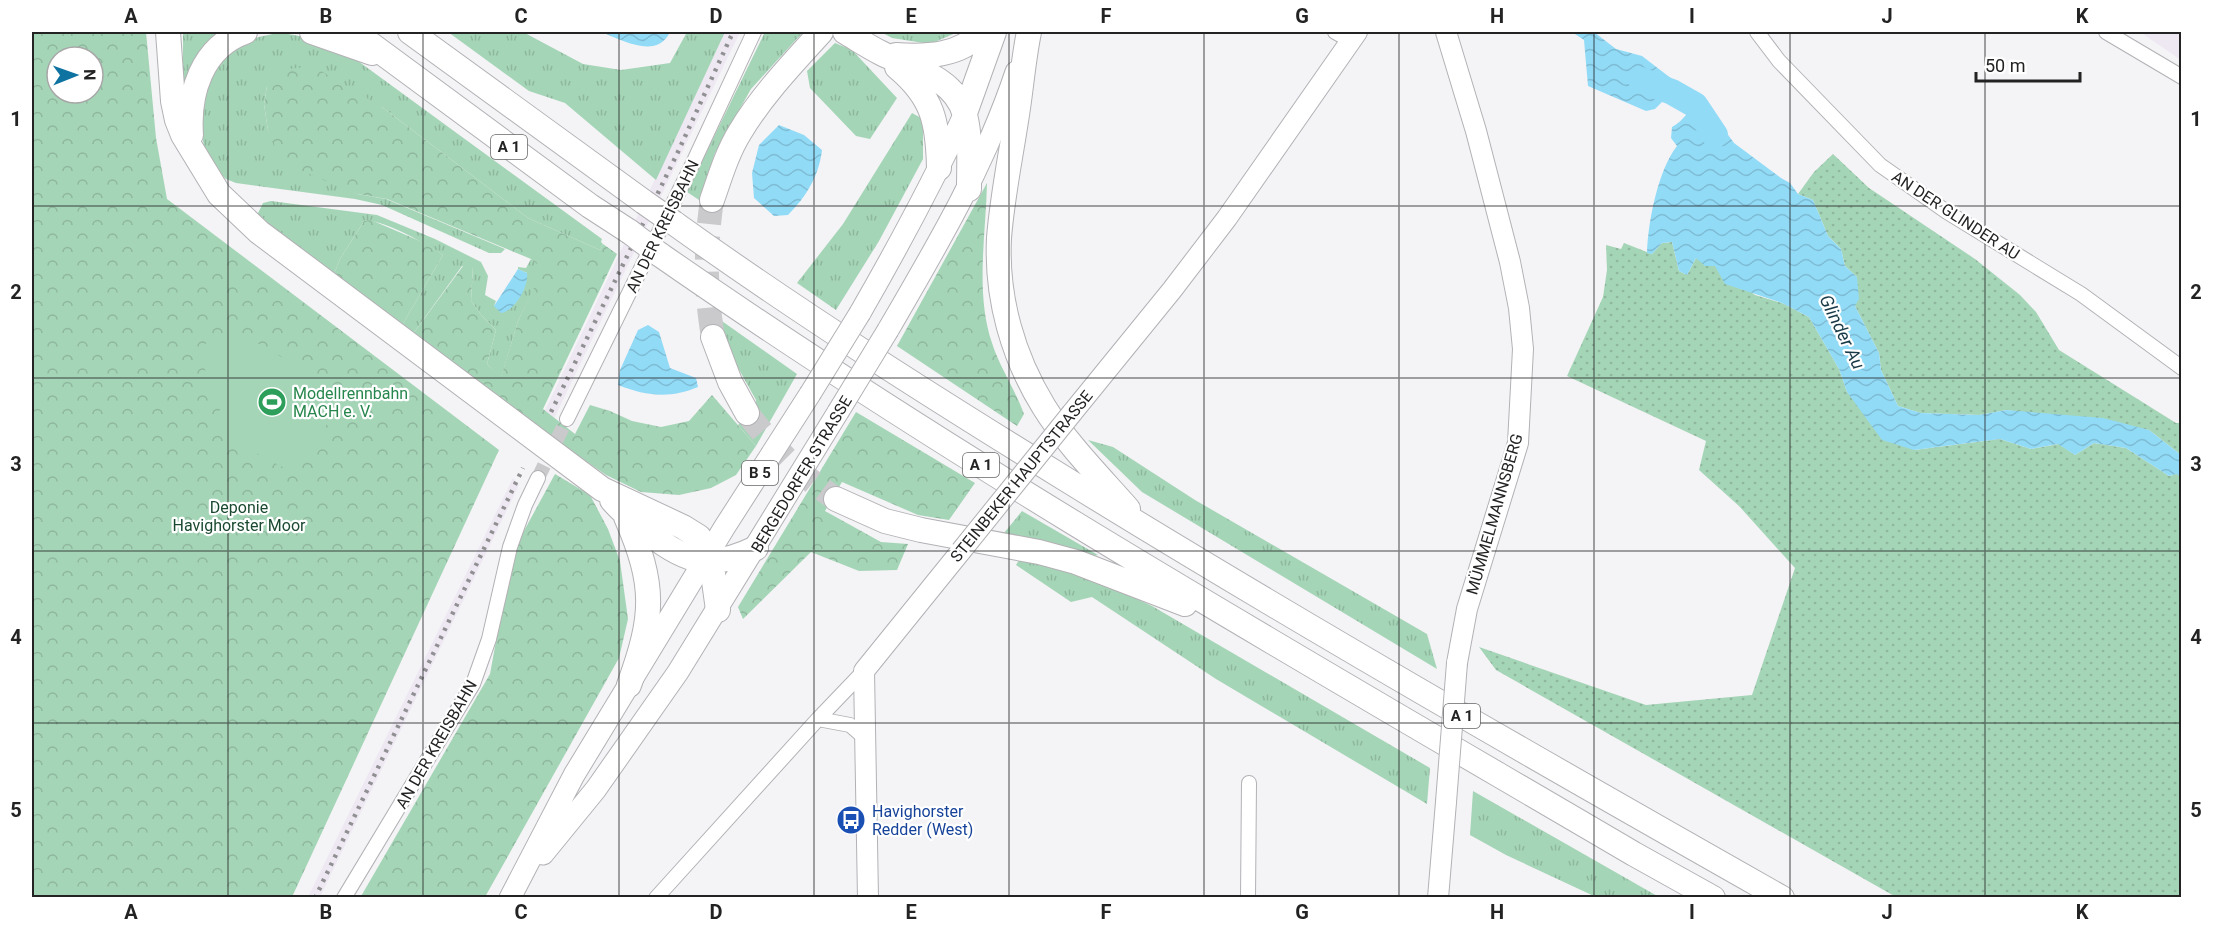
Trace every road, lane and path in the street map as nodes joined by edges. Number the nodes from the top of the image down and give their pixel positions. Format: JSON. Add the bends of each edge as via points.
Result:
{"nodes":[{"id":1,"x":168,"y":32,"type":"edge"},
{"id":2,"x":244,"y":32,"type":"edge"},
{"id":3,"x":312,"y":32,"type":"edge"},
{"id":4,"x":354,"y":32,"type":"edge"},
{"id":5,"x":410,"y":32,"type":"edge"},
{"id":6,"x":754,"y":32,"type":"edge"},
{"id":7,"x":821,"y":32,"type":"edge"},
{"id":8,"x":846,"y":32,"type":"edge"},
{"id":9,"x":981,"y":32,"type":"edge"},
{"id":10,"x":994,"y":32,"type":"edge"},
{"id":11,"x":1446,"y":32,"type":"edge"},
{"id":12,"x":1757,"y":32,"type":"edge"},
{"id":13,"x":2106,"y":32,"type":"edge"},
{"id":14,"x":1029,"y":33,"type":"edge"},
{"id":15,"x":1347,"y":34,"type":"edge"},
{"id":16,"x":882,"y":53,"type":"junction"},
{"id":17,"x":390,"y":60,"type":"junction"},
{"id":18,"x":2181,"y":77,"type":"edge"},
{"id":19,"x":965,"y":113,"type":"junction"},
{"id":20,"x":193,"y":152,"type":"junction"},
{"id":21,"x":939,"y":168,"type":"junction"},
{"id":22,"x":969,"y":189,"type":"junction"},
{"id":23,"x":712,"y":200,"type":"tunnel mouth"},
{"id":24,"x":713,"y":337,"type":"tunnel mouth"},
{"id":25,"x":2181,"y":369,"type":"edge"},
{"id":26,"x":747,"y":413,"type":"tunnel mouth"},
{"id":27,"x":567,"y":419,"type":"tunnel mouth"},
{"id":28,"x":538,"y":478,"type":"tunnel mouth"},
{"id":29,"x":602,"y":489,"type":"junction"},
{"id":30,"x":836,"y":499,"type":"tunnel mouth"},
{"id":31,"x":625,"y":515,"type":"junction"},
{"id":32,"x":1146,"y":528,"type":"junction"},
{"id":33,"x":756,"y":548,"type":"junction"},
{"id":34,"x":708,"y":558,"type":"junction"},
{"id":35,"x":718,"y":610,"type":"junction"},
{"id":36,"x":1250,"y":630,"type":"junction"},
{"id":37,"x":864,"y":671,"type":"junction"},
{"id":38,"x":629,"y":686,"type":"junction"},
{"id":39,"x":818,"y":719,"type":"junction"},
{"id":40,"x":865,"y":738,"type":"junction"},
{"id":41,"x":1249,"y":783,"type":"dead end"},
{"id":42,"x":514,"y":891,"type":"edge"},
{"id":43,"x":344,"y":897,"type":"edge"},
{"id":44,"x":656,"y":897,"type":"edge"},
{"id":45,"x":868,"y":897,"type":"edge"},
{"id":46,"x":1248,"y":897,"type":"edge"},
{"id":47,"x":1438,"y":897,"type":"edge"},
{"id":48,"x":1713,"y":897,"type":"edge"},
{"id":49,"x":1782,"y":897,"type":"edge"}],
"edges":[{"from":1,"to":20,"type":"highway","via":[[175,111]]},
{"from":2,"to":20,"type":"highway","via":[[217,49],[200,75],[191,104]]},
{"from":3,"to":17,"type":"highway"},
{"from":4,"to":17,"type":"highway","number":"A 1"},
{"from":5,"to":32,"type":"highway","number":"A 1","bridge":true,"via":[[731,264],[939,401]]},
{"from":6,"to":27,"type":"street","name":"AN DER KREISBAHN"},
{"from":7,"to":23,"type":"highway","via":[[756,108],[725,160]]},
{"from":8,"to":16,"type":"highway"},
{"from":9,"to":16,"type":"highway","via":[[953,51]]},
{"from":10,"to":19,"type":"highway","name":"BERGEDORFER STRASSE","number":"B 5"},
{"from":11,"to":47,"type":"street","name":"MÜMMELMANNSBERG","bridge":true,"via":[[1502,228],[1519,308],[1523,349],[1518,443],[1467,609],[1457,663]]},
{"from":12,"to":25,"type":"street","name":"AN DER GLINDER AU","via":[[1779,61],[1880,165],[1947,212],[2081,294]]},
{"from":13,"to":18,"type":"street"},
{"from":14,"to":22,"type":"main road","name":"BERGEDORFER STRASSE","number":"B 5","via":[[1008,98]]},
{"from":14,"to":32,"type":"highway","via":[[999,240],[1007,318],[1019,358],[1044,408],[1074,448]]},
{"from":15,"to":37,"type":"street","name":"STEINBEKER HAUPTSTRASSE","bridge":true,"via":[[1227,218]]},
{"from":16,"to":19,"type":"highway","via":[[938,80],[953,93]]},
{"from":16,"to":21,"type":"highway","via":[[908,76],[928,102],[938,130]]},
{"from":17,"to":36,"type":"highway","number":"A 1","bridge":true,"via":[[716,294],[928,433]]},
{"from":19,"to":21,"type":"main road","name":"BERGEDORFER STRASSE","number":"B 5"},
{"from":19,"to":22,"type":"highway"},
{"from":20,"to":29,"type":"highway","via":[[219,194],[259,232]]},
{"from":21,"to":34,"type":"main road","name":"BERGEDORFER STRASSE","number":"B 5","bridge":true,"via":[[860,313]]},
{"from":22,"to":33,"type":"main road","name":"BERGEDORFER STRASSE","number":"B 5","bridge":true},
{"from":24,"to":26,"type":"highway"},
{"from":28,"to":43,"type":"street","name":"AN DER KREISBAHN","via":[[510,547],[489,639],[473,684]]},
{"from":29,"to":31,"type":"highway"},
{"from":29,"to":34,"type":"highway","via":[[693,532]]},
{"from":30,"to":36,"type":"highway","via":[[885,521],[921,531],[1076,562]]},
{"from":31,"to":34,"type":"highway","via":[[673,551],[692,559]]},
{"from":31,"to":38,"type":"highway","via":[[643,558],[648,600],[644,640]]},
{"from":32,"to":49,"type":"highway","number":"A 1","via":[[1540,761]]},
{"from":33,"to":34,"type":"highway","via":[[736,557]]},
{"from":33,"to":35,"type":"main road","name":"BERGEDORFER STRASSE","number":"B 5"},
{"from":34,"to":35,"type":"highway"},
{"from":34,"to":38,"type":"main road","name":"BERGEDORFER STRASSE","number":"B 5"},
{"from":35,"to":42,"type":"main road","name":"BERGEDORFER STRASSE","number":"B 5","via":[[629,745]]},
{"from":36,"to":48,"type":"highway","number":"A 1"},
{"from":37,"to":39,"type":"street","name":"STEINBEKER HAUPTSTRASSE"},
{"from":37,"to":40,"type":"street"},
{"from":38,"to":42,"type":"main road","name":"BERGEDORFER STRASSE","number":"B 5","via":[[574,775]]},
{"from":39,"to":40,"type":"street","via":[[850,725]]},
{"from":39,"to":44,"type":"street","name":"STEINBEKER HAUPTSTRASSE"},
{"from":40,"to":45,"type":"street"},
{"from":41,"to":46,"type":"street"}]}
